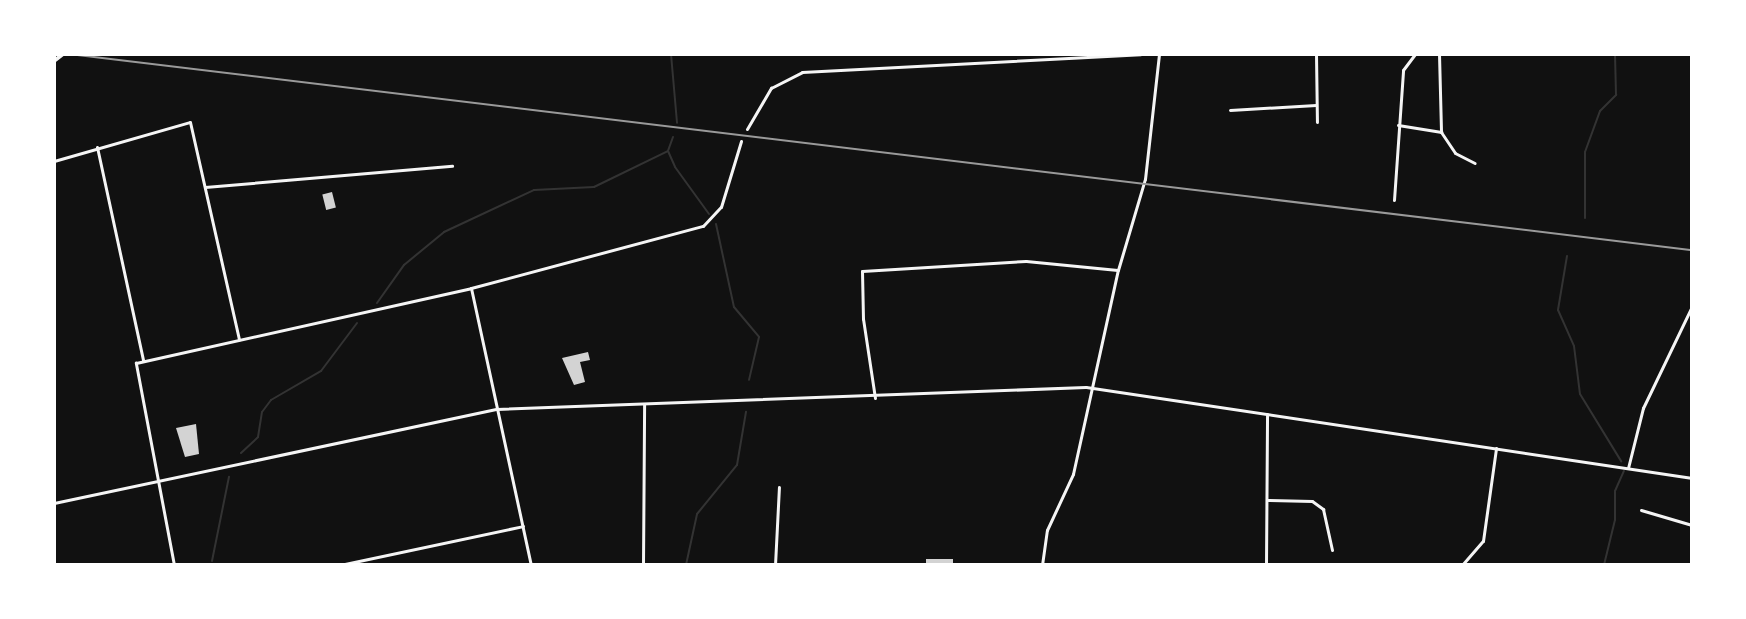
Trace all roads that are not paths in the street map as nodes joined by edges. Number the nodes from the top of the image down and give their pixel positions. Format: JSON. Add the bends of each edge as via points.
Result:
{"nodes":[{"id":1,"x":63,"y":54,"type":"edge"},
{"id":2,"x":1141,"y":54,"type":"edge"},
{"id":3,"x":1160,"y":54,"type":"edge"},
{"id":4,"x":1316,"y":54,"type":"edge"},
{"id":5,"x":1415,"y":54,"type":"edge"},
{"id":6,"x":1439,"y":54,"type":"edge"},
{"id":7,"x":54,"y":61,"type":"edge"},
{"id":8,"x":1316,"y":105,"type":"junction"},
{"id":9,"x":1230,"y":110,"type":"dead end"},
{"id":10,"x":1317,"y":122,"type":"dead end"},
{"id":11,"x":1398,"y":125,"type":"junction"},
{"id":12,"x":747,"y":129,"type":"dead end"},
{"id":13,"x":1441,"y":132,"type":"junction"},
{"id":14,"x":741,"y":141,"type":"dead end"},
{"id":15,"x":97,"y":147,"type":"junction"},
{"id":16,"x":54,"y":161,"type":"edge"},
{"id":17,"x":1474,"y":163,"type":"dead end"},
{"id":18,"x":452,"y":166,"type":"dead end"},
{"id":19,"x":205,"y":187,"type":"junction"},
{"id":20,"x":1394,"y":200,"type":"dead end"},
{"id":21,"x":1118,"y":270,"type":"junction"},
{"id":22,"x":471,"y":288,"type":"junction"},
{"id":23,"x":1692,"y":306,"type":"edge"},
{"id":24,"x":239,"y":340,"type":"junction"},
{"id":25,"x":143,"y":360,"type":"junction"},
{"id":26,"x":1095,"y":387,"type":"junction"},
{"id":27,"x":875,"y":398,"type":"junction"},
{"id":28,"x":644,"y":404,"type":"junction"},
{"id":29,"x":498,"y":409,"type":"junction"},
{"id":30,"x":1267,"y":413,"type":"junction"},
{"id":31,"x":1496,"y":448,"type":"junction"},
{"id":32,"x":1628,"y":468,"type":"junction"},
{"id":33,"x":1692,"y":478,"type":"edge"},
{"id":34,"x":158,"y":482,"type":"junction"},
{"id":35,"x":779,"y":487,"type":"dead end"},
{"id":36,"x":1268,"y":500,"type":"junction"},
{"id":37,"x":54,"y":503,"type":"edge"},
{"id":38,"x":1641,"y":510,"type":"dead end"},
{"id":39,"x":1692,"y":525,"type":"edge"},
{"id":40,"x":523,"y":526,"type":"junction"},
{"id":41,"x":1332,"y":550,"type":"dead end"},
{"id":42,"x":174,"y":565,"type":"edge"},
{"id":43,"x":340,"y":565,"type":"edge"},
{"id":44,"x":531,"y":565,"type":"edge"},
{"id":45,"x":643,"y":565,"type":"edge"},
{"id":46,"x":775,"y":565,"type":"edge"},
{"id":47,"x":1042,"y":565,"type":"edge"},
{"id":48,"x":1266,"y":565,"type":"edge"},
{"id":49,"x":1462,"y":565,"type":"edge"}],
"edges":[{"from":1,"to":7,"type":"street"},
{"from":2,"to":12,"type":"street","via":[[802,72],[771,88]]},
{"from":3,"to":21,"type":"street","via":[[1149,161]]},
{"from":4,"to":8,"type":"street"},
{"from":5,"to":11,"type":"street","via":[[1403,70]]},
{"from":6,"to":13,"type":"street"},
{"from":8,"to":9,"type":"street"},
{"from":8,"to":10,"type":"street"},
{"from":11,"to":13,"type":"street"},
{"from":11,"to":20,"type":"street"},
{"from":13,"to":17,"type":"street","via":[[1455,153]]},
{"from":14,"to":22,"type":"street","via":[[721,207],[703,226]]},
{"from":15,"to":16,"type":"street"},
{"from":15,"to":19,"type":"street","via":[[190,122]]},
{"from":15,"to":25,"type":"street"},
{"from":18,"to":19,"type":"street"},
{"from":19,"to":24,"type":"street"},
{"from":21,"to":26,"type":"street"},
{"from":21,"to":27,"type":"street","via":[[1026,261],[862,271]]},
{"from":22,"to":24,"type":"street"},
{"from":22,"to":29,"type":"street"},
{"from":23,"to":32,"type":"street","via":[[1643,408]]},
{"from":24,"to":25,"type":"street"},
{"from":25,"to":34,"type":"street","via":[[134,368]]},
{"from":26,"to":27,"type":"street"},
{"from":26,"to":30,"type":"street"},
{"from":26,"to":47,"type":"street","via":[[1071,480],[1047,530]]},
{"from":27,"to":28,"type":"street"},
{"from":28,"to":29,"type":"street"},
{"from":28,"to":45,"type":"street"},
{"from":29,"to":34,"type":"street"},
{"from":29,"to":40,"type":"street"},
{"from":30,"to":31,"type":"street"},
{"from":30,"to":36,"type":"street"},
{"from":31,"to":32,"type":"street"},
{"from":31,"to":49,"type":"street","via":[[1483,541]]},
{"from":32,"to":33,"type":"street"},
{"from":34,"to":37,"type":"street"},
{"from":34,"to":42,"type":"street"},
{"from":35,"to":46,"type":"street"},
{"from":36,"to":41,"type":"street","via":[[1312,501],[1323,509]]},
{"from":36,"to":48,"type":"street"},
{"from":38,"to":39,"type":"street"},
{"from":40,"to":43,"type":"street"},
{"from":40,"to":44,"type":"street"}]}
